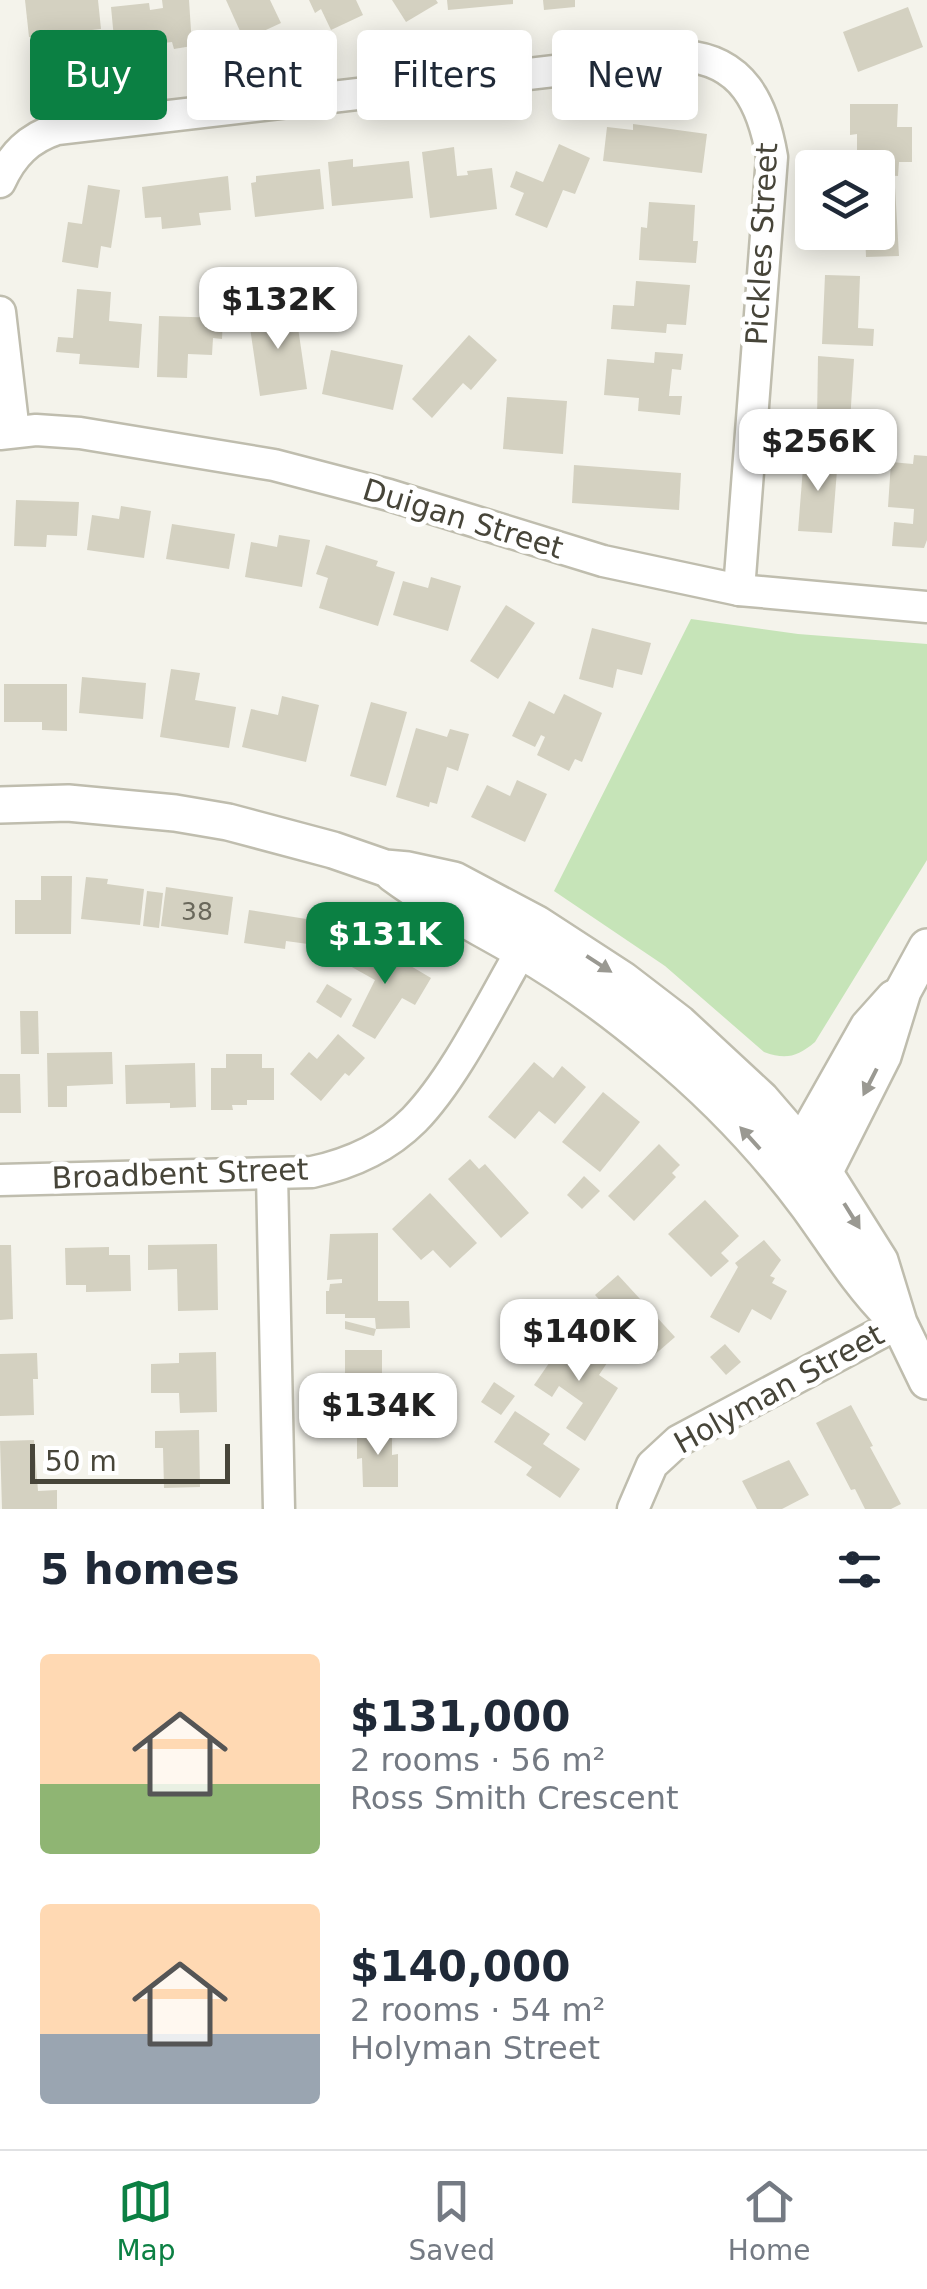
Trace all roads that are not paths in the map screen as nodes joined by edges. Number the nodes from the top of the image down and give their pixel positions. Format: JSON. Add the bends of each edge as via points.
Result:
{"nodes":[{"id":1,"x":0,"y":182,"type":"edge"},
{"id":2,"x":0,"y":312,"type":"edge"},
{"id":3,"x":7,"y":433,"type":"edge"},
{"id":4,"x":739,"y":590,"type":"junction"},
{"id":5,"x":927,"y":607,"type":"edge"},
{"id":6,"x":0,"y":805,"type":"edge"},
{"id":7,"x":529,"y":937,"type":"junction"},
{"id":8,"x":927,"y":947,"type":"edge"},
{"id":9,"x":902,"y":991,"type":"junction"},
{"id":10,"x":744,"y":1082,"type":"junction"},
{"id":11,"x":836,"y":1083,"type":"junction"},
{"id":12,"x":803,"y":1165,"type":"junction"},
{"id":13,"x":272,"y":1174,"type":"junction"},
{"id":14,"x":0,"y":1180,"type":"edge"},
{"id":15,"x":899,"y":1322,"type":"junction"},
{"id":16,"x":927,"y":1381,"type":"edge"},
{"id":17,"x":280,"y":1509,"type":"edge"},
{"id":18,"x":633,"y":1509,"type":"edge"}],
"edges":[{"from":1,"to":4,"type":"street","name":"Pickles Street","via":[[18,151],[57,128],[683,56],[722,66],[762,110],[772,157]]},
{"from":2,"to":3,"type":"street"},
{"from":3,"to":4,"type":"street","name":"Duigan Street","via":[[80,433],[274,466],[603,561]]},
{"from":4,"to":5,"type":"street","name":"Duigan Street"},
{"from":6,"to":7,"type":"street","via":[[68,804],[228,822],[385,868],[454,880]]},
{"from":7,"to":10,"type":"street","one_way":true,"via":[[624,980]]},
{"from":12,"to":7,"type":"street","one_way":true,"via":[[723,1108]]},
{"from":7,"to":13,"type":"street","name":"Broadbent Street","via":[[444,1082],[413,1121],[376,1150],[334,1167]]},
{"from":8,"to":9,"type":"street"},
{"from":9,"to":11,"type":"street","via":[[868,1026]]},
{"from":9,"to":12,"type":"street","one_way":true,"via":[[883,1056]]},
{"from":10,"to":11,"type":"street","via":[[767,1095],[798,1098]]},
{"from":10,"to":12,"type":"street"},
{"from":11,"to":12,"type":"street"},
{"from":12,"to":15,"type":"street","one_way":true,"via":[[880,1261]]},
{"from":12,"to":15,"type":"street","via":[[808,1205],[866,1289]]},
{"from":13,"to":14,"type":"street","name":"Broadbent Street"},
{"from":13,"to":17,"type":"street"},
{"from":15,"to":16,"type":"street"},
{"from":15,"to":18,"type":"street","name":"Holyman Street","via":[[678,1440],[652,1465]]}]}
